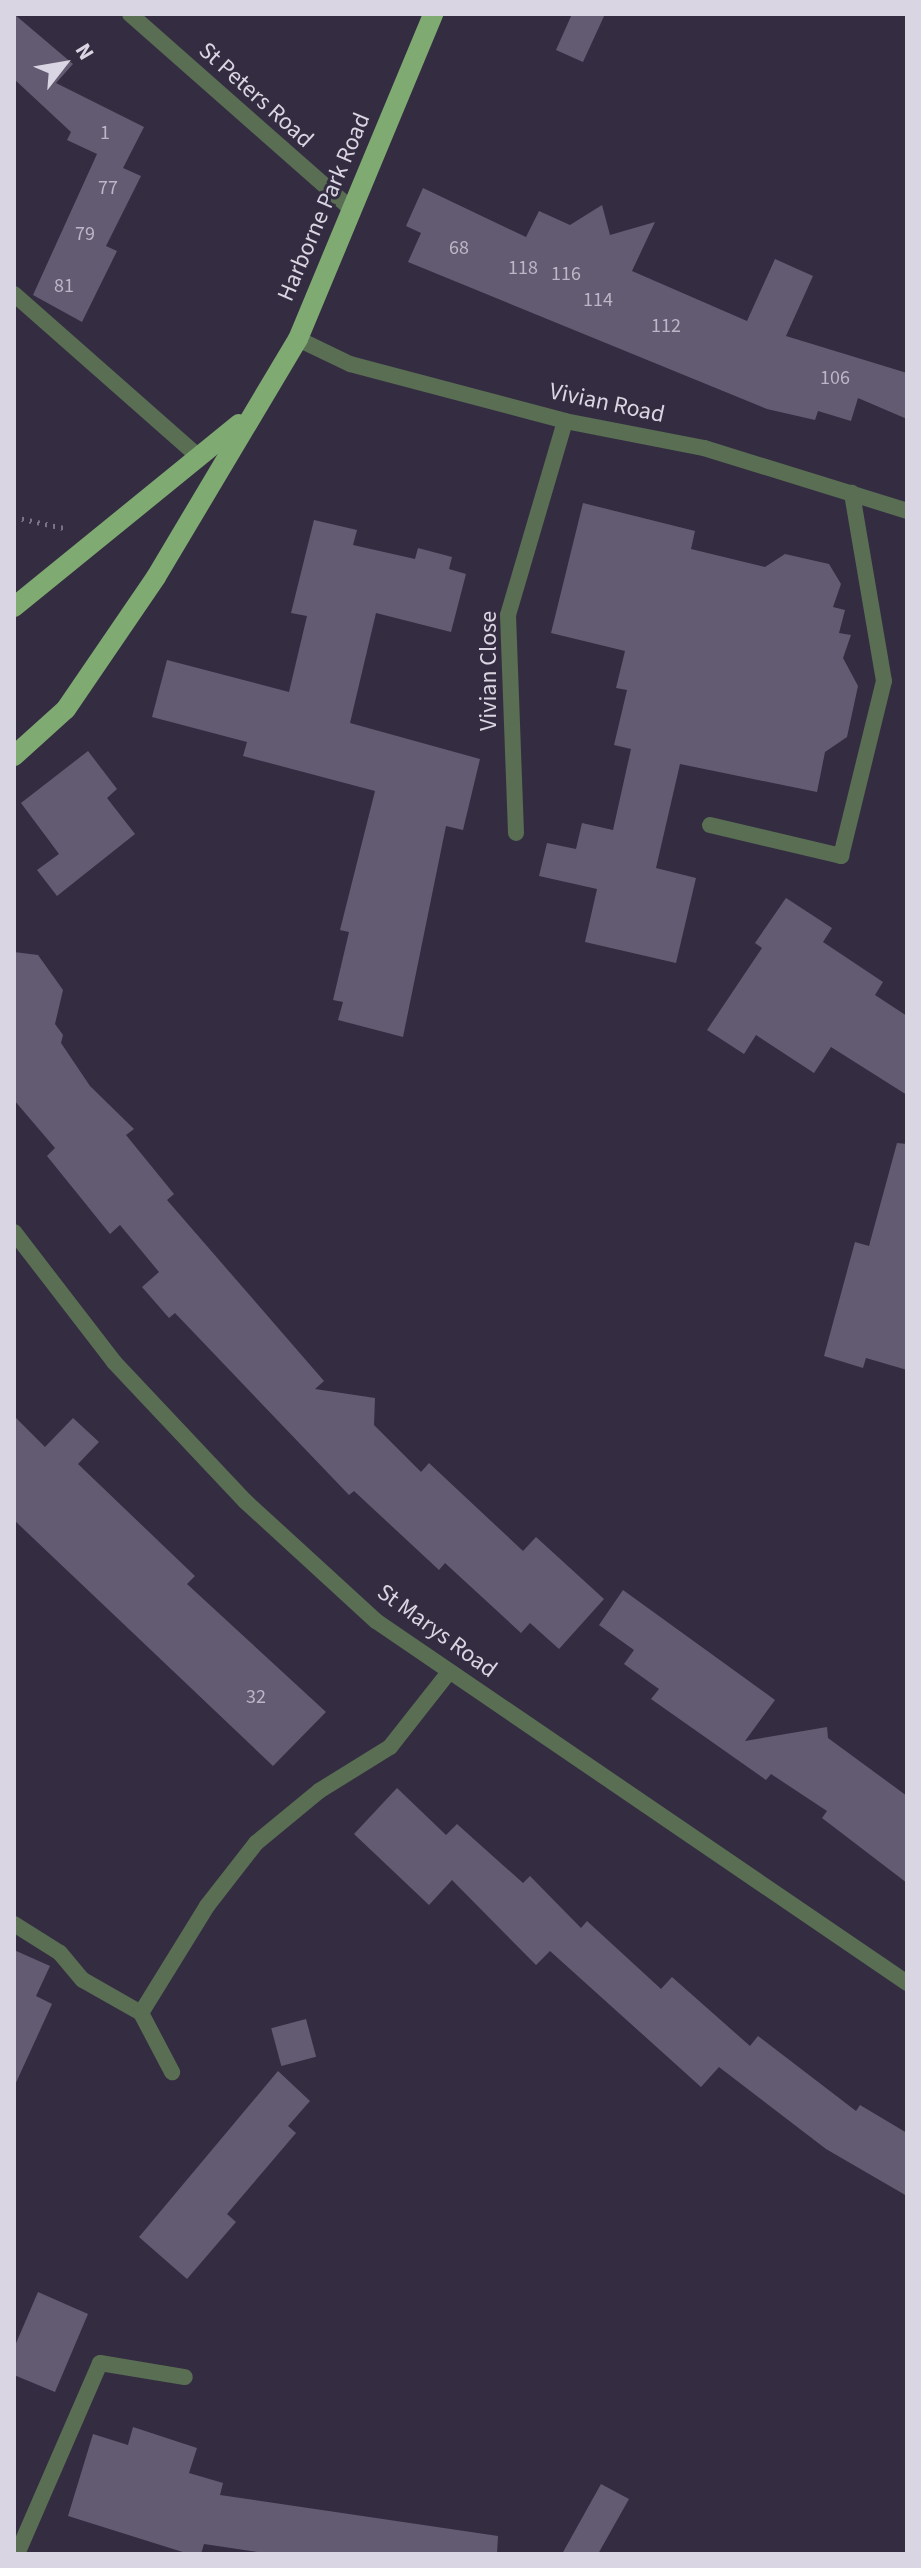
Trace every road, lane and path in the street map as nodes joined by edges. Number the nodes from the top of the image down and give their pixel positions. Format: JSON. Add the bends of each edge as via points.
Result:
{"nodes":[{"id":1,"x":130,"y":14,"type":"edge"},
{"id":2,"x":433,"y":14,"type":"edge"},
{"id":3,"x":351,"y":209,"type":"junction"},
{"id":4,"x":14,"y":294,"type":"edge"},
{"id":5,"x":298,"y":339,"type":"junction"},
{"id":6,"x":251,"y":413,"type":"junction"},
{"id":7,"x":565,"y":421,"type":"junction"},
{"id":8,"x":200,"y":458,"type":"junction"},
{"id":9,"x":852,"y":493,"type":"junction"},
{"id":10,"x":907,"y":511,"type":"edge"},
{"id":11,"x":14,"y":517,"type":"edge"},
{"id":12,"x":101,"y":541,"type":"junction"},
{"id":13,"x":14,"y":607,"type":"edge"},
{"id":14,"x":14,"y":756,"type":"edge"},
{"id":15,"x":710,"y":825,"type":"dead end"},
{"id":16,"x":516,"y":833,"type":"dead end"},
{"id":17,"x":14,"y":1232,"type":"edge"},
{"id":18,"x":449,"y":1672,"type":"junction"},
{"id":19,"x":14,"y":1924,"type":"edge"},
{"id":20,"x":907,"y":1983,"type":"edge"},
{"id":21,"x":141,"y":2013,"type":"junction"},
{"id":22,"x":172,"y":2072,"type":"dead end"},
{"id":23,"x":185,"y":2377,"type":"dead end"},
{"id":24,"x":17,"y":2554,"type":"edge"}],
"edges":[{"from":1,"to":3,"type":"street","name":"St Peters Road"},
{"from":2,"to":3,"type":"main road","name":"Harborne Park Road"},
{"from":3,"to":5,"type":"main road","name":"Harborne Park Road"},
{"from":4,"to":8,"type":"street"},
{"from":5,"to":6,"type":"main road","name":"Harborne Park Road"},
{"from":5,"to":7,"type":"street","name":"Vivian Road","via":[[350,364]]},
{"from":6,"to":8,"type":"main road","name":"Harborne Park Road"},
{"from":6,"to":14,"type":"main road","name":"Harborne Park Road","via":[[156,577],[66,709]]},
{"from":7,"to":9,"type":"street","name":"Vivian Road","via":[[704,448]]},
{"from":7,"to":16,"type":"street","name":"Vivian Close","via":[[508,615]]},
{"from":8,"to":12,"type":"main road","name":"Harborne Park Road"},
{"from":9,"to":10,"type":"street","name":"Vivian Road"},
{"from":9,"to":15,"type":"street","via":[[884,681],[841,856]]},
{"from":11,"to":12,"type":"path","via":[[65,529],[83,518]]},
{"from":12,"to":13,"type":"main road","name":"Harborne Park Road"},
{"from":17,"to":18,"type":"street","name":"St Marys Road","via":[[114,1362],[245,1501],[376,1621]]},
{"from":18,"to":20,"type":"street","name":"St Marys Road"},
{"from":18,"to":21,"type":"street","via":[[390,1747],[319,1791],[256,1843],[207,1906]]},
{"from":19,"to":21,"type":"street","via":[[60,1953],[83,1980]]},
{"from":21,"to":22,"type":"street"},
{"from":23,"to":24,"type":"street","via":[[100,2363]]}]}
